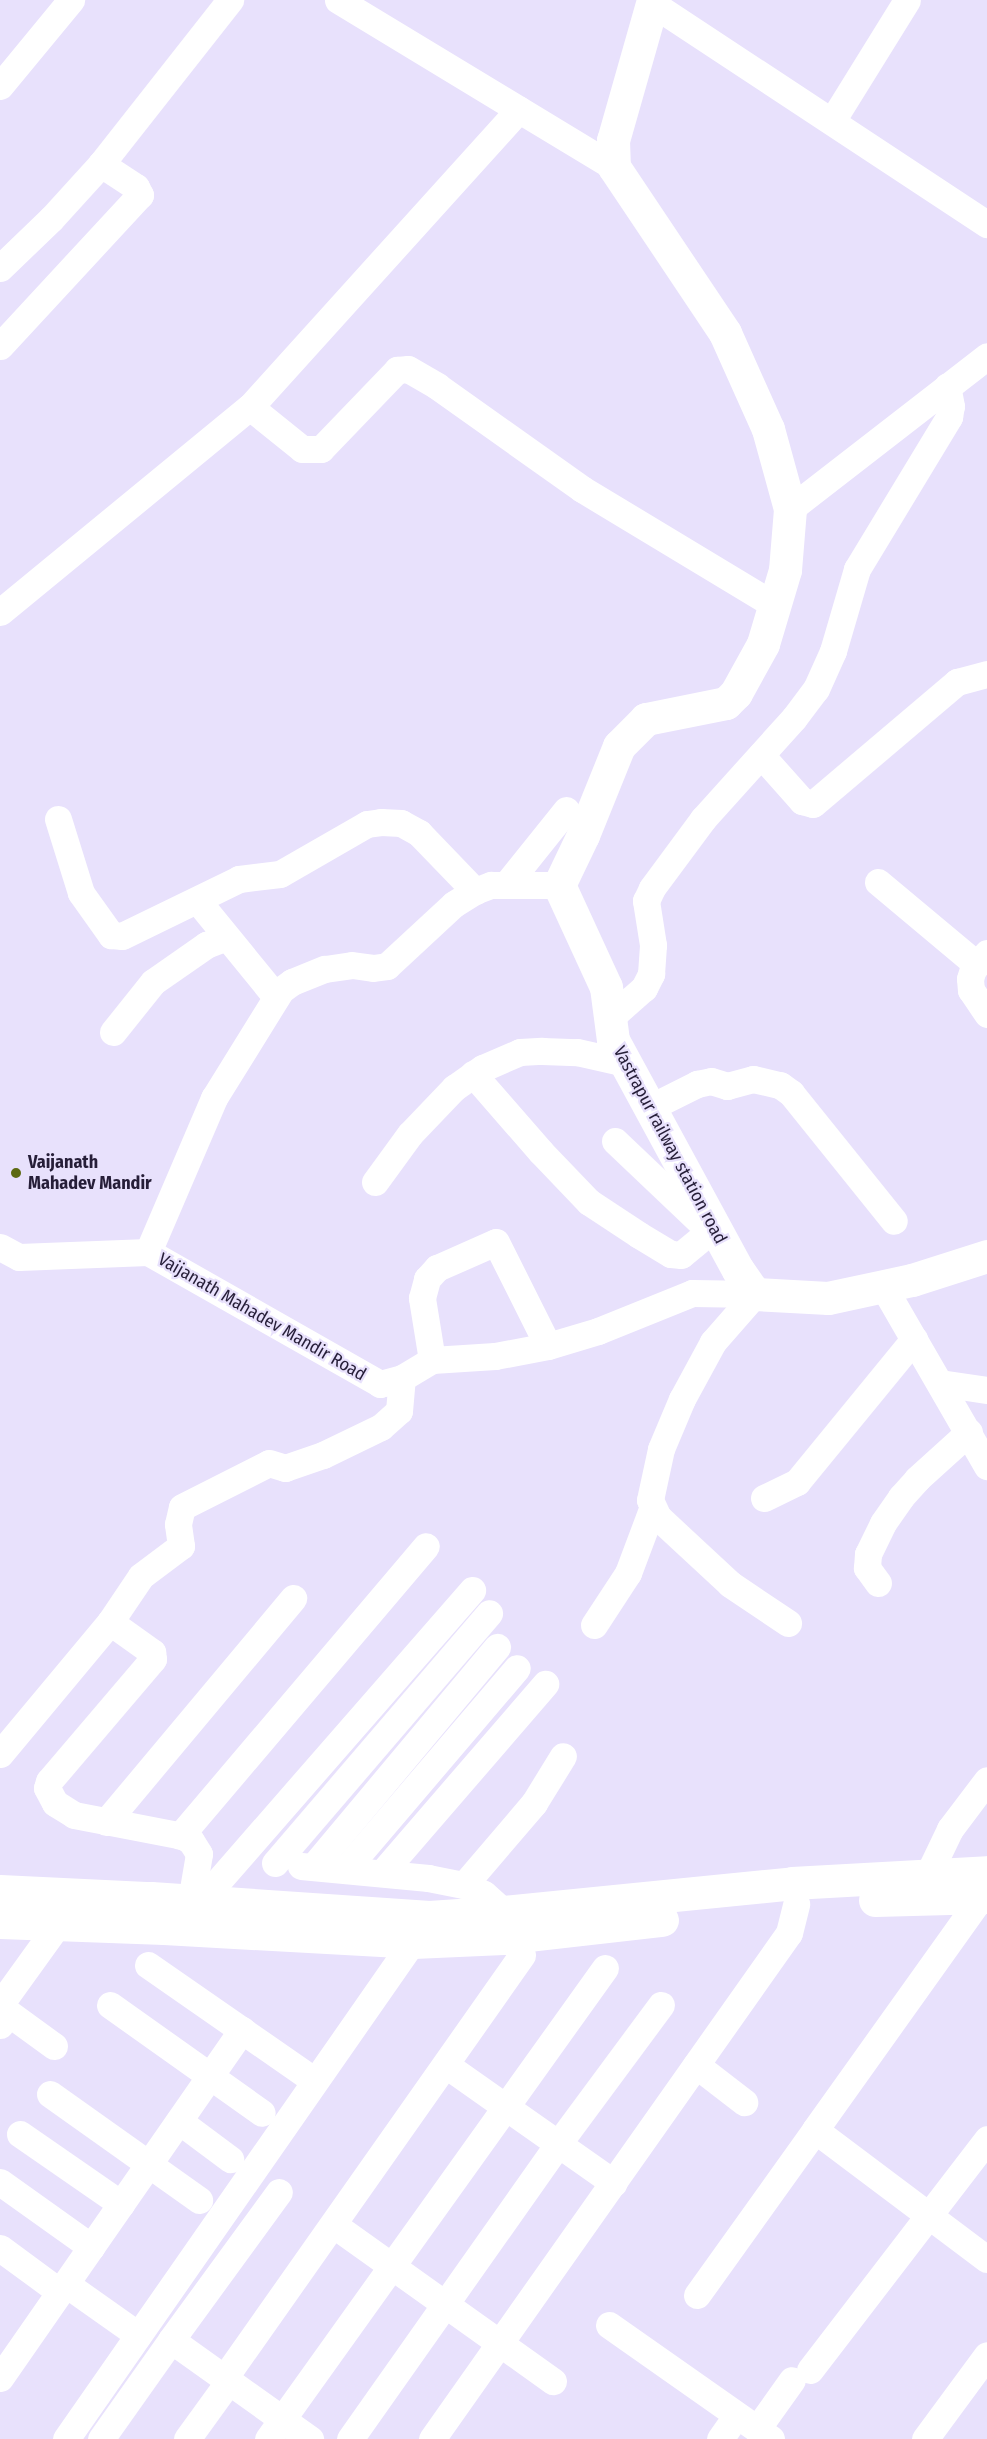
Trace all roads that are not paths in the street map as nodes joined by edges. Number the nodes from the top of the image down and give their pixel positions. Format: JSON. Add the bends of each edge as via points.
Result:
{"nodes":[{"id":1,"x":71,"y":0,"type":"edge"},
{"id":2,"x":230,"y":0,"type":"edge"},
{"id":3,"x":338,"y":0,"type":"edge"},
{"id":4,"x":907,"y":0,"type":"edge"},
{"id":5,"x":653,"y":2,"type":"edge"},
{"id":6,"x":0,"y":86,"type":"edge"},
{"id":7,"x":519,"y":109,"type":"junction"},
{"id":8,"x":832,"y":121,"type":"junction"},
{"id":9,"x":100,"y":164,"type":"junction"},
{"id":10,"x":614,"y":167,"type":"junction"},
{"id":11,"x":987,"y":224,"type":"edge"},
{"id":12,"x":0,"y":268,"type":"edge"},
{"id":13,"x":0,"y":346,"type":"edge"},
{"id":14,"x":987,"y":356,"type":"edge"},
{"id":15,"x":947,"y":387,"type":"junction"},
{"id":16,"x":249,"y":407,"type":"junction"},
{"id":17,"x":790,"y":509,"type":"junction"},
{"id":18,"x":774,"y":605,"type":"junction"},
{"id":19,"x":0,"y":612,"type":"edge"},
{"id":20,"x":987,"y":674,"type":"edge"},
{"id":21,"x":761,"y":755,"type":"junction"},
{"id":22,"x":566,"y":810,"type":"dead end"},
{"id":23,"x":58,"y":819,"type":"dead end"},
{"id":24,"x":878,"y":882,"type":"dead end"},
{"id":25,"x":506,"y":885,"type":"junction"},
{"id":26,"x":559,"y":885,"type":"junction"},
{"id":27,"x":475,"y":891,"type":"junction"},
{"id":28,"x":197,"y":900,"type":"junction"},
{"id":29,"x":227,"y":937,"type":"junction"},
{"id":30,"x":982,"y":959,"type":"edge"},
{"id":31,"x":276,"y":997,"type":"junction"},
{"id":32,"x":987,"y":1014,"type":"edge"},
{"id":33,"x":611,"y":1017,"type":"junction"},
{"id":34,"x":113,"y":1032,"type":"dead end"},
{"id":35,"x":626,"y":1063,"type":"junction"},
{"id":36,"x":473,"y":1074,"type":"junction"},
{"id":37,"x":650,"y":1108,"type":"junction"},
{"id":38,"x":615,"y":1141,"type":"dead end"},
{"id":39,"x":375,"y":1182,"type":"dead end"},
{"id":40,"x":894,"y":1221,"type":"dead end"},
{"id":41,"x":712,"y":1229,"type":"junction"},
{"id":42,"x":0,"y":1247,"type":"edge"},
{"id":43,"x":148,"y":1252,"type":"junction"},
{"id":44,"x":987,"y":1256,"type":"edge"},
{"id":45,"x":883,"y":1287,"type":"junction"},
{"id":46,"x":755,"y":1294,"type":"junction"},
{"id":47,"x":914,"y":1339,"type":"junction"},
{"id":48,"x":548,"y":1346,"type":"junction"},
{"id":49,"x":432,"y":1360,"type":"junction"},
{"id":50,"x":402,"y":1378,"type":"junction"},
{"id":51,"x":940,"y":1383,"type":"junction"},
{"id":52,"x":987,"y":1390,"type":"edge"},
{"id":53,"x":969,"y":1432,"type":"junction"},
{"id":54,"x":987,"y":1466,"type":"edge"},
{"id":55,"x":764,"y":1498,"type":"dead end"},
{"id":56,"x":652,"y":1509,"type":"junction"},
{"id":57,"x":426,"y":1546,"type":"dead end"},
{"id":58,"x":878,"y":1583,"type":"dead end"},
{"id":59,"x":472,"y":1590,"type":"dead end"},
{"id":60,"x":293,"y":1598,"type":"dead end"},
{"id":61,"x":489,"y":1612,"type":"dead end"},
{"id":62,"x":110,"y":1622,"type":"junction"},
{"id":63,"x":788,"y":1623,"type":"dead end"},
{"id":64,"x":594,"y":1626,"type":"dead end"},
{"id":65,"x":497,"y":1647,"type":"dead end"},
{"id":66,"x":517,"y":1668,"type":"dead end"},
{"id":67,"x":545,"y":1684,"type":"dead end"},
{"id":68,"x":0,"y":1754,"type":"edge"},
{"id":69,"x":562,"y":1756,"type":"dead end"},
{"id":70,"x":987,"y":1780,"type":"edge"},
{"id":71,"x":106,"y":1822,"type":"junction"},
{"id":72,"x":180,"y":1836,"type":"junction"},
{"id":73,"x":237,"y":1860,"type":"junction"},
{"id":74,"x":275,"y":1863,"type":"junction"},
{"id":75,"x":313,"y":1867,"type":"junction"},
{"id":76,"x":345,"y":1870,"type":"junction"},
{"id":77,"x":382,"y":1873,"type":"junction"},
{"id":78,"x":928,"y":1875,"type":"junction"},
{"id":79,"x":464,"y":1885,"type":"junction"},
{"id":80,"x":985,"y":1889,"type":"edge"},
{"id":81,"x":0,"y":1891,"type":"edge"},
{"id":82,"x":196,"y":1902,"type":"junction"},
{"id":83,"x":796,"y":1904,"type":"junction"},
{"id":84,"x":504,"y":1912,"type":"junction"},
{"id":85,"x":0,"y":1922,"type":"edge"},
{"id":86,"x":58,"y":1924,"type":"junction"},
{"id":87,"x":364,"y":1928,"type":"junction"},
{"id":88,"x":421,"y":1929,"type":"junction"},
{"id":89,"x":522,"y":1955,"type":"dead end"},
{"id":90,"x":148,"y":1965,"type":"dead end"},
{"id":91,"x":605,"y":1968,"type":"dead end"},
{"id":92,"x":387,"y":1977,"type":"junction"},
{"id":93,"x":110,"y":2005,"type":"dead end"},
{"id":94,"x":660,"y":2005,"type":"dead end"},
{"id":95,"x":1,"y":2017,"type":"edge"},
{"id":96,"x":242,"y":2030,"type":"junction"},
{"id":97,"x":54,"y":2046,"type":"dead end"},
{"id":98,"x":446,"y":2065,"type":"junction"},
{"id":99,"x":696,"y":2066,"type":"junction"},
{"id":100,"x":210,"y":2076,"type":"junction"},
{"id":101,"x":315,"y":2081,"type":"junction"},
{"id":102,"x":51,"y":2094,"type":"dead end"},
{"id":103,"x":744,"y":2102,"type":"dead end"},
{"id":104,"x":504,"y":2106,"type":"junction"},
{"id":105,"x":262,"y":2113,"type":"dead end"},
{"id":106,"x":180,"y":2121,"type":"junction"},
{"id":107,"x":815,"y":2130,"type":"junction"},
{"id":108,"x":20,"y":2134,"type":"dead end"},
{"id":109,"x":987,"y":2139,"type":"edge"},
{"id":110,"x":558,"y":2144,"type":"junction"},
{"id":111,"x":230,"y":2159,"type":"dead end"},
{"id":112,"x":149,"y":2164,"type":"junction"},
{"id":113,"x":0,"y":2182,"type":"edge"},
{"id":114,"x":614,"y":2183,"type":"junction"},
{"id":115,"x":279,"y":2192,"type":"dead end"},
{"id":116,"x":199,"y":2200,"type":"dead end"},
{"id":117,"x":121,"y":2204,"type":"junction"},
{"id":118,"x":928,"y":2216,"type":"junction"},
{"id":119,"x":334,"y":2225,"type":"junction"},
{"id":120,"x":91,"y":2247,"type":"junction"},
{"id":121,"x":1,"y":2251,"type":"edge"},
{"id":122,"x":987,"y":2259,"type":"edge"},
{"id":123,"x":391,"y":2266,"type":"junction"},
{"id":124,"x":63,"y":2288,"type":"junction"},
{"id":125,"x":697,"y":2295,"type":"dead end"},
{"id":126,"x":445,"y":2304,"type":"junction"},
{"id":127,"x":609,"y":2325,"type":"dead end"},
{"id":128,"x":138,"y":2335,"type":"junction"},
{"id":129,"x":171,"y":2340,"type":"junction"},
{"id":130,"x":501,"y":2343,"type":"junction"},
{"id":131,"x":987,"y":2355,"type":"edge"},
{"id":132,"x":0,"y":2378,"type":"edge"},
{"id":133,"x":227,"y":2379,"type":"junction"},
{"id":134,"x":553,"y":2381,"type":"dead end"},
{"id":135,"x":755,"y":2428,"type":"edge"},
{"id":136,"x":275,"y":2429,"type":"edge"},
{"id":137,"x":66,"y":2439,"type":"edge"},
{"id":138,"x":101,"y":2439,"type":"edge"},
{"id":139,"x":187,"y":2439,"type":"edge"},
{"id":140,"x":310,"y":2439,"type":"edge"},
{"id":141,"x":350,"y":2439,"type":"edge"},
{"id":142,"x":432,"y":2439,"type":"edge"},
{"id":143,"x":720,"y":2439,"type":"edge"},
{"id":144,"x":925,"y":2439,"type":"edge"}],
"edges":[{"from":1,"to":6,"type":"street"},
{"from":2,"to":9,"type":"street"},
{"from":3,"to":7,"type":"street"},
{"from":4,"to":8,"type":"street"},
{"from":5,"to":8,"type":"street"},
{"from":5,"to":10,"type":"street","via":[[613,140]]},
{"from":7,"to":10,"type":"street"},
{"from":7,"to":16,"type":"street"},
{"from":8,"to":11,"type":"street"},
{"from":9,"to":12,"type":"street"},
{"from":9,"to":13,"type":"street","via":[[136,187],[140,195]]},
{"from":10,"to":17,"type":"street","via":[[724,333],[768,429]]},
{"from":14,"to":15,"type":"street"},
{"from":15,"to":17,"type":"street"},
{"from":15,"to":21,"type":"street","via":[[949,417],[857,569],[825,673],[800,711]]},
{"from":16,"to":18,"type":"street","via":[[302,449],[321,449],[397,370],[408,369],[582,489]]},
{"from":16,"to":19,"type":"street"},
{"from":17,"to":18,"type":"street","via":[[785,570]]},
{"from":18,"to":26,"type":"street","via":[[763,644],[726,703],[646,719],[619,746]]},
{"from":20,"to":21,"type":"street","via":[[957,682],[813,804],[802,801]]},
{"from":21,"to":33,"type":"street","via":[[703,819],[652,888],[646,901],[653,945],[651,974],[644,988]]},
{"from":22,"to":25,"type":"street"},
{"from":23,"to":28,"type":"street","via":[[81,893],[111,935],[122,936]]},
{"from":24,"to":30,"type":"street"},
{"from":25,"to":26,"type":"street"},
{"from":25,"to":27,"type":"street"},
{"from":26,"to":33,"type":"street","name":"Vastrapur railway station road","via":[[606,987]]},
{"from":27,"to":28,"type":"street","via":[[419,833],[401,823],[381,822],[368,824],[280,874],[239,879]]},
{"from":27,"to":31,"type":"street","via":[[454,904],[387,966],[325,969],[292,982]]},
{"from":28,"to":29,"type":"street"},
{"from":29,"to":31,"type":"street"},
{"from":29,"to":34,"type":"street","via":[[206,945],[153,982]]},
{"from":30,"to":32,"type":"street","via":[[970,980],[971,990]]},
{"from":31,"to":43,"type":"street","via":[[214,1098]]},
{"from":33,"to":35,"type":"street","name":"Vastrapur railway station road","via":[[614,1040]]},
{"from":35,"to":36,"type":"street","via":[[576,1052],[520,1052]]},
{"from":35,"to":37,"type":"street","name":"Vastrapur railway station road"},
{"from":36,"to":39,"type":"street","via":[[410,1134]]},
{"from":36,"to":41,"type":"street","via":[[589,1202],[676,1255]]},
{"from":37,"to":40,"type":"street","via":[[711,1081],[727,1086],[753,1079],[780,1085],[791,1093]]},
{"from":37,"to":41,"type":"street","name":"Vastrapur railway station road"},
{"from":38,"to":41,"type":"street"},
{"from":41,"to":46,"type":"street","name":"Vastrapur railway station road"},
{"from":42,"to":43,"type":"street","via":[[19,1257]]},
{"from":43,"to":50,"type":"street","name":"Vaijanath Mahadev Mandir Road","via":[[380,1384]]},
{"from":44,"to":45,"type":"street"},
{"from":45,"to":46,"type":"street","via":[[828,1298]]},
{"from":45,"to":47,"type":"street"},
{"from":46,"to":48,"type":"street","name":"Vaijanath Mahadev Mandir Road","via":[[692,1293],[598,1331]]},
{"from":46,"to":56,"type":"street","via":[[713,1342],[682,1399],[661,1449],[651,1488]]},
{"from":47,"to":51,"type":"street"},
{"from":47,"to":55,"type":"street","via":[[797,1482]]},
{"from":48,"to":49,"type":"street","name":"Vaijanath Mahadev Mandir Road","via":[[495,1356]]},
{"from":48,"to":49,"type":"street","via":[[496,1242],[436,1268],[427,1279],[422,1298]]},
{"from":49,"to":50,"type":"street","name":"Vaijanath Mahadev Mandir Road"},
{"from":50,"to":62,"type":"street","via":[[399,1411],[381,1427],[285,1468],[269,1463],[182,1507],[178,1524],[181,1546],[141,1576]]},
{"from":51,"to":52,"type":"street"},
{"from":51,"to":53,"type":"street"},
{"from":53,"to":54,"type":"street"},
{"from":53,"to":58,"type":"street","via":[[912,1485],[883,1523],[868,1554],[867,1568]]},
{"from":56,"to":63,"type":"street","via":[[730,1584]]},
{"from":56,"to":64,"type":"street","via":[[628,1573]]},
{"from":57,"to":72,"type":"street"},
{"from":59,"to":73,"type":"street"},
{"from":60,"to":71,"type":"street"},
{"from":61,"to":74,"type":"street"},
{"from":62,"to":68,"type":"street"},
{"from":62,"to":71,"type":"street","via":[[152,1652],[153,1659],[47,1788],[62,1809]]},
{"from":65,"to":75,"type":"street"},
{"from":66,"to":76,"type":"street"},
{"from":67,"to":77,"type":"street"},
{"from":69,"to":79,"type":"street","via":[[534,1803]]},
{"from":70,"to":78,"type":"street","via":[[950,1829]]},
{"from":71,"to":72,"type":"street"},
{"from":72,"to":82,"type":"street","via":[[192,1841],[199,1854]]},
{"from":73,"to":74,"type":"street"},
{"from":73,"to":82,"type":"street"},
{"from":74,"to":75,"type":"street"},
{"from":75,"to":76,"type":"street"},
{"from":76,"to":77,"type":"street"},
{"from":77,"to":79,"type":"street"},
{"from":78,"to":80,"type":"street"},
{"from":78,"to":84,"type":"street","via":[[792,1883]]},
{"from":79,"to":84,"type":"street","via":[[484,1894]]},
{"from":80,"to":83,"type":"street"},
{"from":80,"to":107,"type":"street"},
{"from":81,"to":82,"type":"street"},
{"from":82,"to":87,"type":"street"},
{"from":83,"to":88,"type":"street","via":[[503,1938]]},
{"from":83,"to":99,"type":"street","via":[[789,1933]]},
{"from":84,"to":88,"type":"street"},
{"from":85,"to":86,"type":"street"},
{"from":86,"to":87,"type":"street"},
{"from":86,"to":95,"type":"street","via":[[4,1999]]},
{"from":87,"to":88,"type":"street"},
{"from":87,"to":92,"type":"street"},
{"from":88,"to":92,"type":"street"},
{"from":89,"to":98,"type":"street"},
{"from":90,"to":96,"type":"street"},
{"from":91,"to":104,"type":"street"},
{"from":92,"to":101,"type":"street"},
{"from":93,"to":100,"type":"street"},
{"from":94,"to":110,"type":"street"},
{"from":95,"to":97,"type":"street"},
{"from":96,"to":100,"type":"street"},
{"from":96,"to":101,"type":"street"},
{"from":98,"to":104,"type":"street"},
{"from":98,"to":119,"type":"street"},
{"from":99,"to":103,"type":"street"},
{"from":99,"to":114,"type":"street"},
{"from":100,"to":105,"type":"street"},
{"from":100,"to":106,"type":"street"},
{"from":101,"to":128,"type":"street"},
{"from":102,"to":112,"type":"street"},
{"from":104,"to":110,"type":"street"},
{"from":104,"to":123,"type":"street"},
{"from":106,"to":111,"type":"street"},
{"from":106,"to":112,"type":"street"},
{"from":107,"to":118,"type":"street"},
{"from":107,"to":125,"type":"street"},
{"from":108,"to":117,"type":"street"},
{"from":109,"to":118,"type":"street"},
{"from":110,"to":114,"type":"street"},
{"from":110,"to":126,"type":"street"},
{"from":112,"to":116,"type":"street"},
{"from":112,"to":117,"type":"street"},
{"from":113,"to":120,"type":"street"},
{"from":114,"to":130,"type":"street"},
{"from":115,"to":129,"type":"street"},
{"from":117,"to":120,"type":"street"},
{"from":118,"to":122,"type":"street"},
{"from":118,"to":135,"type":"street"},
{"from":119,"to":123,"type":"street"},
{"from":119,"to":133,"type":"street"},
{"from":120,"to":124,"type":"street"},
{"from":121,"to":124,"type":"street"},
{"from":123,"to":126,"type":"street"},
{"from":123,"to":136,"type":"street"},
{"from":124,"to":128,"type":"street"},
{"from":124,"to":132,"type":"street"},
{"from":126,"to":130,"type":"street"},
{"from":126,"to":141,"type":"street"},
{"from":127,"to":135,"type":"street"},
{"from":128,"to":137,"type":"street"},
{"from":129,"to":133,"type":"street"},
{"from":129,"to":138,"type":"street"},
{"from":130,"to":134,"type":"street"},
{"from":130,"to":142,"type":"street"},
{"from":131,"to":144,"type":"street"},
{"from":133,"to":136,"type":"street"},
{"from":133,"to":139,"type":"street"},
{"from":135,"to":143,"type":"street"},
{"from":136,"to":140,"type":"street"}]}
